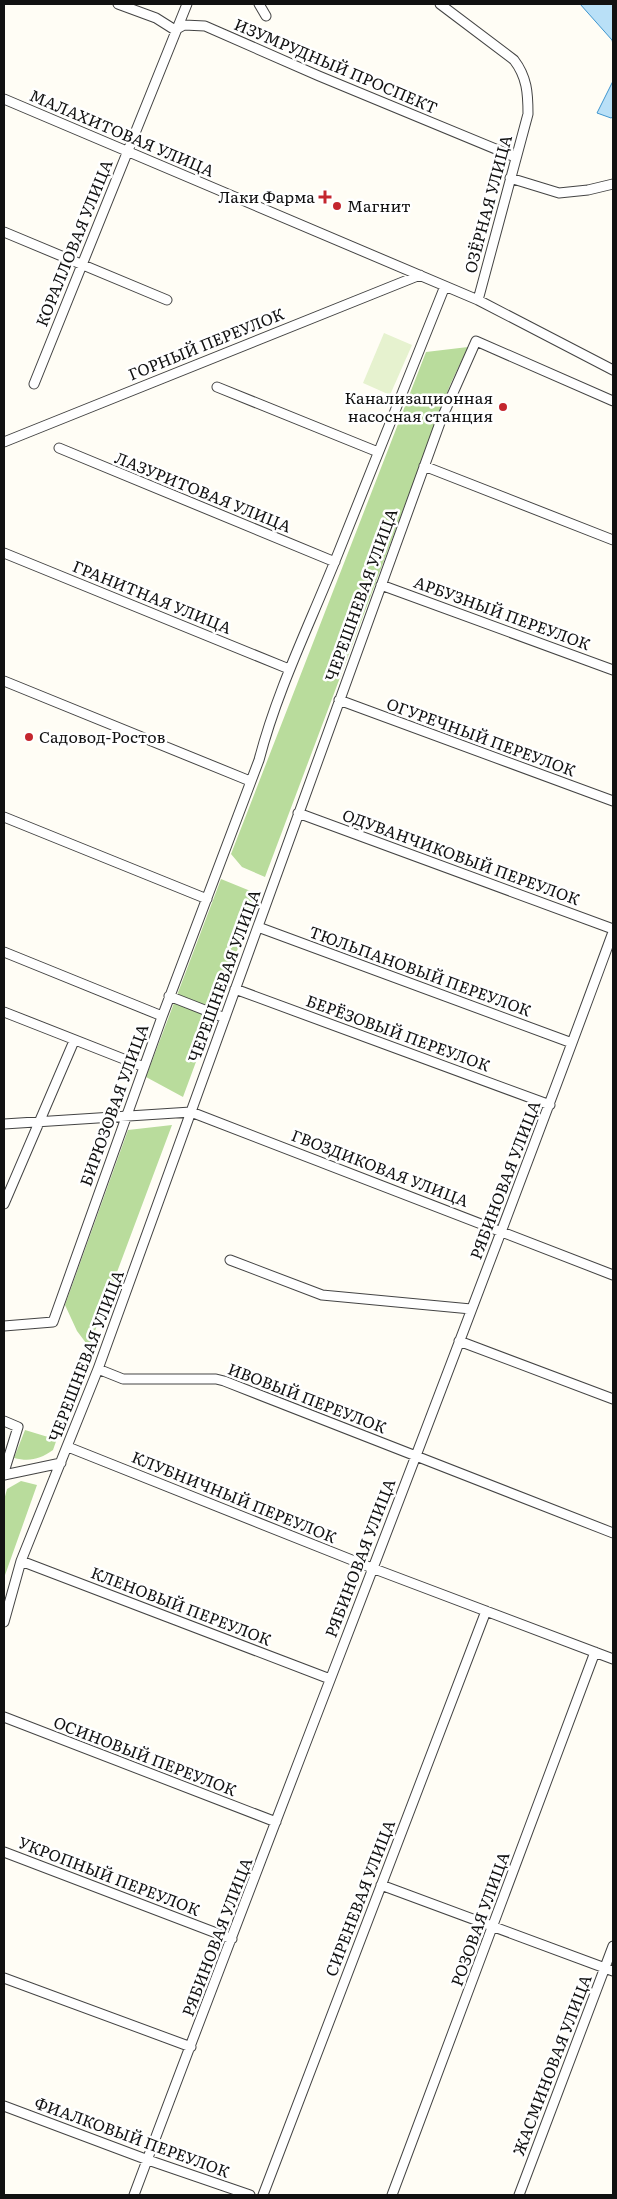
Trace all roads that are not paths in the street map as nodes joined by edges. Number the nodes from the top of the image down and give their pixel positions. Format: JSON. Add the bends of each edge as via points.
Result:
{"nodes":[{"id":1,"x":118,"y":4,"type":"edge"},
{"id":2,"x":187,"y":4,"type":"edge"},
{"id":3,"x":259,"y":4,"type":"edge"},
{"id":4,"x":440,"y":4,"type":"edge"},
{"id":5,"x":266,"y":16,"type":"dead end"},
{"id":6,"x":176,"y":30,"type":"junction"},
{"id":7,"x":4,"y":100,"type":"edge"},
{"id":8,"x":126,"y":152,"type":"junction"},
{"id":9,"x":515,"y":157,"type":"junction"},
{"id":10,"x":510,"y":178,"type":"junction"},
{"id":11,"x":613,"y":184,"type":"edge"},
{"id":12,"x":4,"y":232,"type":"edge"},
{"id":13,"x":81,"y":265,"type":"junction"},
{"id":14,"x":420,"y":275,"type":"junction"},
{"id":15,"x":445,"y":286,"type":"junction"},
{"id":16,"x":167,"y":300,"type":"dead end"},
{"id":17,"x":478,"y":300,"type":"junction"},
{"id":18,"x":613,"y":370,"type":"edge"},
{"id":19,"x":34,"y":384,"type":"dead end"},
{"id":20,"x":217,"y":387,"type":"dead end"},
{"id":21,"x":613,"y":401,"type":"edge"},
{"id":22,"x":4,"y":442,"type":"edge"},
{"id":23,"x":59,"y":448,"type":"dead end"},
{"id":24,"x":378,"y":452,"type":"junction"},
{"id":25,"x":424,"y":466,"type":"junction"},
{"id":26,"x":613,"y":540,"type":"edge"},
{"id":27,"x":4,"y":553,"type":"edge"},
{"id":28,"x":335,"y":562,"type":"junction"},
{"id":29,"x":381,"y":585,"type":"junction"},
{"id":30,"x":289,"y":669,"type":"junction"},
{"id":31,"x":613,"y":670,"type":"edge"},
{"id":32,"x":4,"y":681,"type":"edge"},
{"id":33,"x":339,"y":700,"type":"junction"},
{"id":34,"x":250,"y":781,"type":"junction"},
{"id":35,"x":613,"y":801,"type":"edge"},
{"id":36,"x":298,"y":813,"type":"junction"},
{"id":37,"x":4,"y":817,"type":"edge"},
{"id":38,"x":207,"y":898,"type":"junction"},
{"id":39,"x":258,"y":927,"type":"junction"},
{"id":40,"x":613,"y":931,"type":"edge"},
{"id":41,"x":4,"y":952,"type":"edge"},
{"id":42,"x":235,"y":989,"type":"junction"},
{"id":43,"x":169,"y":996,"type":"junction"},
{"id":44,"x":4,"y":1012,"type":"edge"},
{"id":45,"x":162,"y":1016,"type":"junction"},
{"id":46,"x":225,"y":1018,"type":"junction"},
{"id":47,"x":74,"y":1041,"type":"junction"},
{"id":48,"x":572,"y":1043,"type":"junction"},
{"id":49,"x":144,"y":1067,"type":"junction"},
{"id":50,"x":550,"y":1105,"type":"junction"},
{"id":51,"x":192,"y":1112,"type":"junction"},
{"id":52,"x":125,"y":1118,"type":"junction"},
{"id":53,"x":41,"y":1121,"type":"junction"},
{"id":54,"x":4,"y":1124,"type":"edge"},
{"id":55,"x":4,"y":1204,"type":"edge"},
{"id":56,"x":502,"y":1232,"type":"junction"},
{"id":57,"x":230,"y":1260,"type":"dead end"},
{"id":58,"x":613,"y":1275,"type":"edge"},
{"id":59,"x":471,"y":1309,"type":"junction"},
{"id":60,"x":4,"y":1326,"type":"edge"},
{"id":61,"x":459,"y":1341,"type":"junction"},
{"id":62,"x":98,"y":1369,"type":"junction"},
{"id":63,"x":613,"y":1399,"type":"edge"},
{"id":64,"x":4,"y":1421,"type":"edge"},
{"id":65,"x":68,"y":1447,"type":"junction"},
{"id":66,"x":414,"y":1456,"type":"junction"},
{"id":67,"x":60,"y":1463,"type":"junction"},
{"id":68,"x":4,"y":1473,"type":"edge"},
{"id":69,"x":613,"y":1533,"type":"edge"},
{"id":70,"x":21,"y":1561,"type":"junction"},
{"id":71,"x":372,"y":1568,"type":"junction"},
{"id":72,"x":486,"y":1611,"type":"junction"},
{"id":73,"x":4,"y":1622,"type":"edge"},
{"id":74,"x":595,"y":1652,"type":"junction"},
{"id":75,"x":613,"y":1659,"type":"edge"},
{"id":76,"x":330,"y":1679,"type":"junction"},
{"id":77,"x":4,"y":1717,"type":"edge"},
{"id":78,"x":276,"y":1822,"type":"junction"},
{"id":79,"x":4,"y":1852,"type":"edge"},
{"id":80,"x":381,"y":1885,"type":"junction"},
{"id":81,"x":493,"y":1926,"type":"junction"},
{"id":82,"x":232,"y":1939,"type":"junction"},
{"id":83,"x":613,"y":1946,"type":"edge"},
{"id":84,"x":609,"y":1969,"type":"edge"},
{"id":85,"x":4,"y":1978,"type":"edge"},
{"id":86,"x":191,"y":2047,"type":"junction"},
{"id":87,"x":4,"y":2106,"type":"edge"},
{"id":88,"x":148,"y":2160,"type":"junction"},
{"id":89,"x":134,"y":2195,"type":"edge"},
{"id":90,"x":250,"y":2195,"type":"edge"},
{"id":91,"x":263,"y":2195,"type":"edge"},
{"id":92,"x":395,"y":2195,"type":"edge"},
{"id":93,"x":519,"y":2195,"type":"edge"}],
"edges":[{"from":1,"to":6,"type":"street","via":[[156,18]]},
{"from":2,"to":6,"type":"street","name":"КОРАЛЛОВАЯ УЛИЦА"},
{"from":3,"to":5,"type":"street"},
{"from":4,"to":9,"type":"street","name":"ОЗЁРНАЯ УЛИЦА","via":[[502,50],[523,72],[528,91],[528,114]]},
{"from":6,"to":8,"type":"street","name":"КОРАЛЛОВАЯ УЛИЦА"},
{"from":6,"to":9,"type":"street","name":"ИЗУМРУДНЫЙ ПРОСПЕКТ","via":[[184,26],[204,26]]},
{"from":7,"to":8,"type":"street","name":"МАЛАХИТОВАЯ УЛИЦА"},
{"from":8,"to":13,"type":"street","name":"КОРАЛЛОВАЯ УЛИЦА"},
{"from":8,"to":14,"type":"street","name":"МАЛАХИТОВАЯ УЛИЦА"},
{"from":9,"to":10,"type":"street","name":"ОЗЁРНАЯ УЛИЦА"},
{"from":10,"to":11,"type":"street","via":[[559,193]]},
{"from":10,"to":17,"type":"street","name":"ОЗЁРНАЯ УЛИЦА"},
{"from":12,"to":13,"type":"street"},
{"from":13,"to":16,"type":"street"},
{"from":13,"to":19,"type":"street","name":"КОРАЛЛОВАЯ УЛИЦА"},
{"from":14,"to":15,"type":"street","name":"МАЛАХИТОВАЯ УЛИЦА"},
{"from":14,"to":22,"type":"street","name":"ГОРНЫЙ ПЕРЕУЛОК"},
{"from":15,"to":17,"type":"street","name":"МАЛАХИТОВАЯ УЛИЦА"},
{"from":15,"to":24,"type":"street","name":"БИРЮЗОВАЯ УЛИЦА"},
{"from":17,"to":18,"type":"street"},
{"from":20,"to":24,"type":"street"},
{"from":21,"to":25,"type":"street","name":"ЧЕРЕШНЕВАЯ УЛИЦА","via":[[476,341]]},
{"from":23,"to":28,"type":"street","name":"ЛАЗУРИТОВАЯ УЛИЦА"},
{"from":24,"to":28,"type":"street","name":"БИРЮЗОВАЯ УЛИЦА"},
{"from":25,"to":26,"type":"street"},
{"from":25,"to":29,"type":"street","name":"ЧЕРЕШНЕВАЯ УЛИЦА"},
{"from":27,"to":30,"type":"street","name":"ГРАНИТНАЯ УЛИЦА"},
{"from":28,"to":30,"type":"street","name":"БИРЮЗОВАЯ УЛИЦА"},
{"from":29,"to":31,"type":"street","name":"АРБУЗНЫЙ ПЕРЕУЛОК"},
{"from":29,"to":33,"type":"street","name":"ЧЕРЕШНЕВАЯ УЛИЦА"},
{"from":30,"to":34,"type":"street","name":"БИРЮЗОВАЯ УЛИЦА"},
{"from":32,"to":34,"type":"street"},
{"from":33,"to":35,"type":"street","name":"ОГУРЕЧНЫЙ ПЕРЕУЛОК"},
{"from":33,"to":36,"type":"street","name":"ЧЕРЕШНЕВАЯ УЛИЦА"},
{"from":34,"to":38,"type":"street","name":"БИРЮЗОВАЯ УЛИЦА"},
{"from":36,"to":39,"type":"street","name":"ЧЕРЕШНЕВАЯ УЛИЦА"},
{"from":36,"to":40,"type":"street","name":"ОДУВАНЧИКОВЫЙ ПЕРЕУЛОК"},
{"from":37,"to":38,"type":"street"},
{"from":38,"to":43,"type":"street","name":"БИРЮЗОВАЯ УЛИЦА"},
{"from":39,"to":42,"type":"street","name":"ЧЕРЕШНЕВАЯ УЛИЦА"},
{"from":39,"to":48,"type":"street","name":"ТЮЛЬПАНОВЫЙ ПЕРЕУЛОК"},
{"from":40,"to":48,"type":"street","name":"РЯБИНОВАЯ УЛИЦА"},
{"from":41,"to":45,"type":"street"},
{"from":42,"to":46,"type":"street","name":"ЧЕРЕШНЕВАЯ УЛИЦА"},
{"from":42,"to":50,"type":"street","name":"БЕРЁЗОВЫЙ ПЕРЕУЛОК"},
{"from":43,"to":45,"type":"street","name":"БИРЮЗОВАЯ УЛИЦА"},
{"from":43,"to":46,"type":"street"},
{"from":44,"to":47,"type":"street"},
{"from":45,"to":49,"type":"street","name":"БИРЮЗОВАЯ УЛИЦА"},
{"from":46,"to":51,"type":"street","name":"ЧЕРЕШНЕВАЯ УЛИЦА"},
{"from":47,"to":49,"type":"street"},
{"from":47,"to":53,"type":"street"},
{"from":48,"to":50,"type":"street","name":"РЯБИНОВАЯ УЛИЦА"},
{"from":49,"to":52,"type":"street","name":"БИРЮЗОВАЯ УЛИЦА"},
{"from":50,"to":56,"type":"street","name":"РЯБИНОВАЯ УЛИЦА"},
{"from":51,"to":52,"type":"street"},
{"from":51,"to":56,"type":"street","name":"ГВОЗДИКОВАЯ УЛИЦА"},
{"from":51,"to":62,"type":"street","name":"ЧЕРЕШНЕВАЯ УЛИЦА"},
{"from":52,"to":53,"type":"street"},
{"from":52,"to":60,"type":"street","name":"БИРЮЗОВАЯ УЛИЦА","via":[[53,1322]]},
{"from":53,"to":54,"type":"street"},
{"from":53,"to":55,"type":"street"},
{"from":56,"to":58,"type":"street","name":"ГВОЗДИКОВАЯ УЛИЦА"},
{"from":56,"to":59,"type":"street","name":"РЯБИНОВАЯ УЛИЦА"},
{"from":57,"to":59,"type":"street","via":[[322,1295]]},
{"from":59,"to":61,"type":"street","name":"РЯБИНОВАЯ УЛИЦА"},
{"from":61,"to":63,"type":"street"},
{"from":61,"to":66,"type":"street","name":"РЯБИНОВАЯ УЛИЦА"},
{"from":62,"to":65,"type":"street","name":"ЧЕРЕШНЕВАЯ УЛИЦА"},
{"from":62,"to":66,"type":"street","name":"ИВОВЫЙ ПЕРЕУЛОК","via":[[124,1379],[216,1378]]},
{"from":64,"to":68,"type":"street","via":[[18,1427]]},
{"from":65,"to":67,"type":"street","name":"ЧЕРЕШНЕВАЯ УЛИЦА"},
{"from":65,"to":71,"type":"street","name":"КЛУБНИЧНЫЙ ПЕРЕУЛОК"},
{"from":66,"to":69,"type":"street","name":"ИВОВЫЙ ПЕРЕУЛОК"},
{"from":66,"to":71,"type":"street","name":"РЯБИНОВАЯ УЛИЦА"},
{"from":67,"to":68,"type":"street"},
{"from":67,"to":70,"type":"street","name":"ЧЕРЕШНЕВАЯ УЛИЦА"},
{"from":70,"to":73,"type":"street","name":"ЧЕРЕШНЕВАЯ УЛИЦА"},
{"from":70,"to":76,"type":"street","name":"КЛЕНОВЫЙ ПЕРЕУЛОК"},
{"from":71,"to":72,"type":"street","name":"КЛУБНИЧНЫЙ ПЕРЕУЛОК"},
{"from":71,"to":76,"type":"street","name":"РЯБИНОВАЯ УЛИЦА"},
{"from":72,"to":74,"type":"street","name":"КЛУБНИЧНЫЙ ПЕРЕУЛОК"},
{"from":72,"to":80,"type":"street","name":"СИРЕНЕВАЯ УЛИЦА"},
{"from":74,"to":75,"type":"street","name":"КЛУБНИЧНЫЙ ПЕРЕУЛОК"},
{"from":74,"to":81,"type":"street","name":"РОЗОВАЯ УЛИЦА"},
{"from":76,"to":78,"type":"street","name":"РЯБИНОВАЯ УЛИЦА"},
{"from":77,"to":78,"type":"street","name":"ОСИНОВЫЙ ПЕРЕУЛОК"},
{"from":78,"to":82,"type":"street","name":"РЯБИНОВАЯ УЛИЦА"},
{"from":79,"to":82,"type":"street","name":"УКРОПНЫЙ ПЕРЕУЛОК"},
{"from":80,"to":81,"type":"street"},
{"from":80,"to":91,"type":"street","name":"СИРЕНЕВАЯ УЛИЦА"},
{"from":81,"to":84,"type":"street"},
{"from":81,"to":92,"type":"street","name":"РОЗОВАЯ УЛИЦА"},
{"from":82,"to":86,"type":"street","name":"РЯБИНОВАЯ УЛИЦА"},
{"from":83,"to":84,"type":"street","name":"ЖАСМИНОВАЯ УЛИЦА"},
{"from":84,"to":93,"type":"street","name":"ЖАСМИНОВАЯ УЛИЦА"},
{"from":85,"to":86,"type":"street"},
{"from":86,"to":88,"type":"street","name":"РЯБИНОВАЯ УЛИЦА"},
{"from":87,"to":88,"type":"street","name":"ФИАЛКОВЫЙ ПЕРЕУЛОК"},
{"from":88,"to":89,"type":"street","name":"РЯБИНОВАЯ УЛИЦА"},
{"from":88,"to":90,"type":"street","name":"ФИАЛКОВЫЙ ПЕРЕУЛОК"}]}
